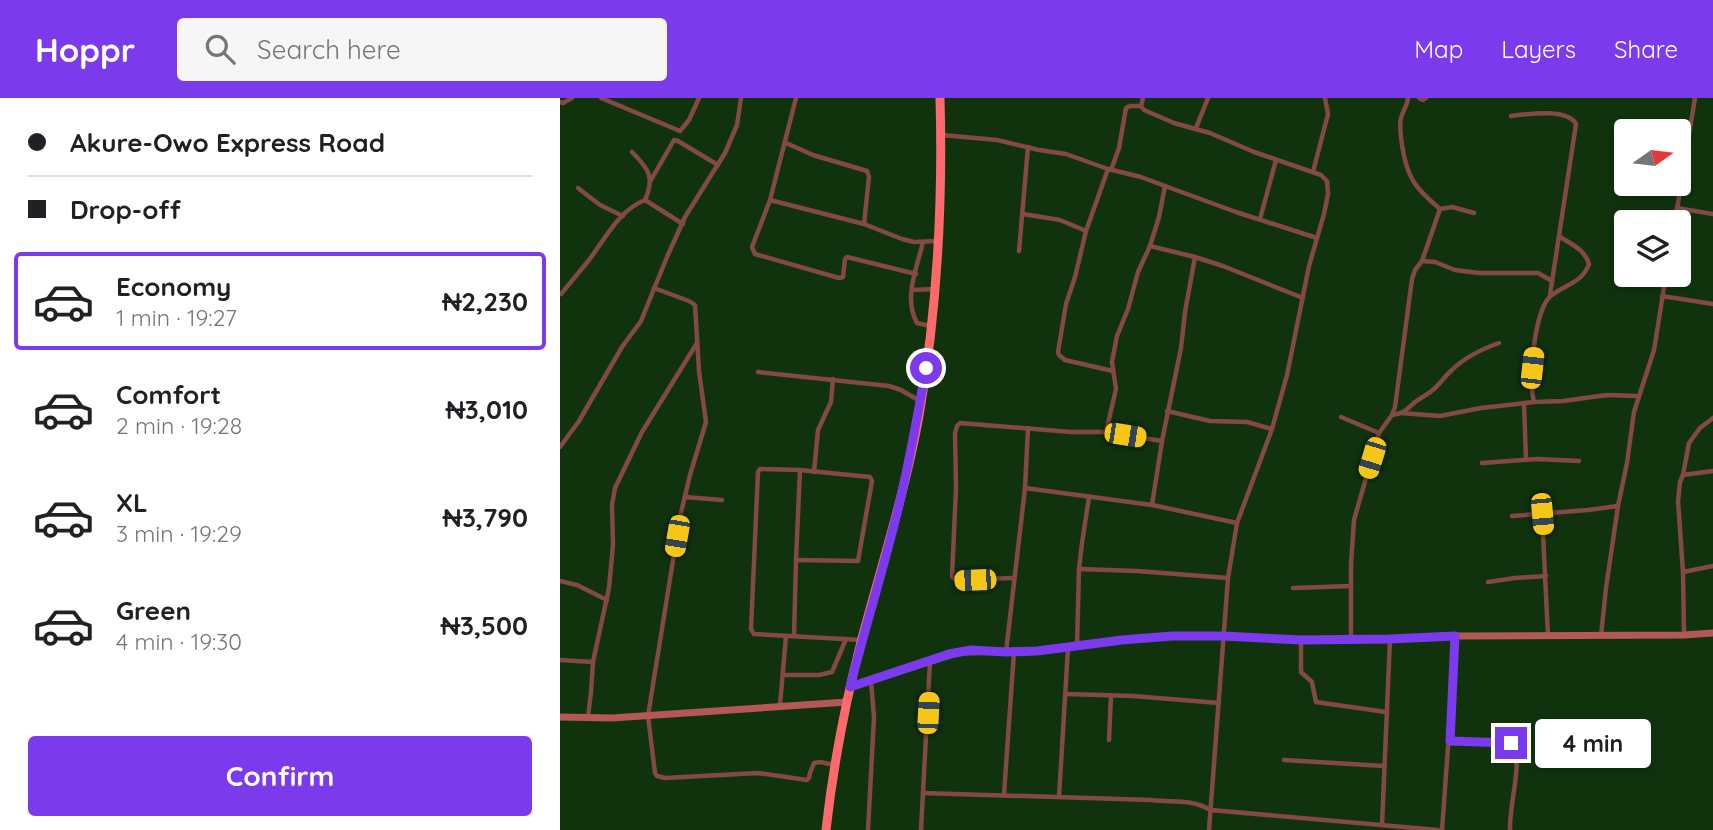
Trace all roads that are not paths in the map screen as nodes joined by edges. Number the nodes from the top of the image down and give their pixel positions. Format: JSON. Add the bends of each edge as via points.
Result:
{"nodes":[{"id":1,"x":572,"y":98,"type":"edge"},
{"id":2,"x":601,"y":98,"type":"edge"},
{"id":3,"x":699,"y":98,"type":"edge"},
{"id":4,"x":741,"y":98,"type":"edge"},
{"id":5,"x":796,"y":98,"type":"edge"},
{"id":6,"x":940,"y":98,"type":"edge"},
{"id":7,"x":1143,"y":98,"type":"edge"},
{"id":8,"x":1208,"y":98,"type":"edge"},
{"id":9,"x":1325,"y":98,"type":"edge"},
{"id":10,"x":1408,"y":98,"type":"edge"},
{"id":11,"x":1419,"y":98,"type":"edge"},
{"id":12,"x":1426,"y":98,"type":"edge"},
{"id":13,"x":1695,"y":98,"type":"edge"},
{"id":14,"x":560,"y":103,"type":"edge"},
{"id":15,"x":1141,"y":106,"type":"junction"},
{"id":16,"x":1511,"y":116,"type":"dead end"},
{"id":17,"x":1196,"y":128,"type":"junction"},
{"id":18,"x":941,"y":135,"type":"junction"},
{"id":19,"x":786,"y":143,"type":"junction"},
{"id":20,"x":1028,"y":147,"type":"junction"},
{"id":21,"x":632,"y":152,"type":"dead end"},
{"id":22,"x":1276,"y":160,"type":"junction"},
{"id":23,"x":718,"y":165,"type":"junction"},
{"id":24,"x":1109,"y":170,"type":"junction"},
{"id":25,"x":1312,"y":172,"type":"junction"},
{"id":26,"x":651,"y":180,"type":"junction"},
{"id":27,"x":1165,"y":186,"type":"junction"},
{"id":28,"x":578,"y":188,"type":"dead end"},
{"id":29,"x":645,"y":200,"type":"junction"},
{"id":30,"x":770,"y":201,"type":"junction"},
{"id":31,"x":1677,"y":208,"type":"joint"},
{"id":32,"x":1440,"y":209,"type":"junction"},
{"id":33,"x":1023,"y":214,"type":"junction"},
{"id":34,"x":1474,"y":214,"type":"dead end"},
{"id":35,"x":1713,"y":214,"type":"edge"},
{"id":36,"x":623,"y":216,"type":"junction"},
{"id":37,"x":1260,"y":219,"type":"junction"},
{"id":38,"x":683,"y":224,"type":"junction"},
{"id":39,"x":864,"y":224,"type":"junction"},
{"id":40,"x":1086,"y":231,"type":"junction"},
{"id":41,"x":1559,"y":236,"type":"junction"},
{"id":42,"x":1317,"y":238,"type":"junction"},
{"id":43,"x":923,"y":242,"type":"junction"},
{"id":44,"x":939,"y":242,"type":"junction"},
{"id":45,"x":1150,"y":246,"type":"junction"},
{"id":46,"x":1019,"y":251,"type":"dead end"},
{"id":47,"x":1195,"y":257,"type":"junction"},
{"id":48,"x":1422,"y":261,"type":"junction"},
{"id":49,"x":916,"y":274,"type":"junction"},
{"id":50,"x":1552,"y":281,"type":"junction"},
{"id":51,"x":1664,"y":287,"type":"edge"},
{"id":52,"x":654,"y":288,"type":"junction"},
{"id":53,"x":935,"y":289,"type":"junction"},
{"id":54,"x":912,"y":290,"type":"junction"},
{"id":55,"x":561,"y":294,"type":"edge"},
{"id":56,"x":1550,"y":295,"type":"junction"},
{"id":57,"x":1662,"y":296,"type":"junction"},
{"id":58,"x":1303,"y":298,"type":"junction"},
{"id":59,"x":1713,"y":304,"type":"edge"},
{"id":60,"x":931,"y":326,"type":"junction"},
{"id":61,"x":697,"y":343,"type":"junction"},
{"id":62,"x":1499,"y":344,"type":"dead end"},
{"id":63,"x":1113,"y":371,"type":"junction"},
{"id":64,"x":758,"y":372,"type":"dead end"},
{"id":65,"x":833,"y":379,"type":"junction"},
{"id":66,"x":1638,"y":396,"type":"junction"},
{"id":67,"x":920,"y":401,"type":"junction"},
{"id":68,"x":1534,"y":402,"type":"junction"},
{"id":69,"x":1524,"y":403,"type":"junction"},
{"id":70,"x":1167,"y":411,"type":"junction"},
{"id":71,"x":1401,"y":414,"type":"junction"},
{"id":72,"x":1392,"y":415,"type":"junction"},
{"id":73,"x":1341,"y":417,"type":"dead end"},
{"id":74,"x":1713,"y":418,"type":"edge"},
{"id":75,"x":1028,"y":428,"type":"junction"},
{"id":76,"x":1272,"y":429,"type":"junction"},
{"id":77,"x":1106,"y":432,"type":"junction"},
{"id":78,"x":1379,"y":433,"type":"junction"},
{"id":79,"x":1162,"y":441,"type":"junction"},
{"id":80,"x":560,"y":447,"type":"edge"},
{"id":81,"x":1526,"y":460,"type":"junction"},
{"id":82,"x":1579,"y":461,"type":"dead end"},
{"id":83,"x":1482,"y":463,"type":"dead end"},
{"id":84,"x":800,"y":470,"type":"junction"},
{"id":85,"x":1713,"y":471,"type":"edge"},
{"id":86,"x":814,"y":472,"type":"junction"},
{"id":87,"x":1683,"y":475,"type":"junction"},
{"id":88,"x":1024,"y":488,"type":"junction"},
{"id":89,"x":685,"y":497,"type":"junction"},
{"id":90,"x":1089,"y":497,"type":"junction"},
{"id":91,"x":722,"y":500,"type":"dead end"},
{"id":92,"x":1152,"y":505,"type":"junction"},
{"id":93,"x":1618,"y":506,"type":"junction"},
{"id":94,"x":1542,"y":514,"type":"junction"},
{"id":95,"x":1512,"y":516,"type":"dead end"},
{"id":96,"x":1237,"y":523,"type":"junction"},
{"id":97,"x":796,"y":560,"type":"junction"},
{"id":98,"x":1713,"y":566,"type":"edge"},
{"id":99,"x":1079,"y":569,"type":"junction"},
{"id":100,"x":1683,"y":572,"type":"junction"},
{"id":101,"x":1546,"y":576,"type":"junction"},
{"id":102,"x":1013,"y":578,"type":"junction"},
{"id":103,"x":1228,"y":578,"type":"junction"},
{"id":104,"x":560,"y":582,"type":"edge"},
{"id":105,"x":1488,"y":582,"type":"dead end"},
{"id":106,"x":1351,"y":586,"type":"junction"},
{"id":107,"x":1293,"y":588,"type":"dead end"},
{"id":108,"x":607,"y":600,"type":"junction"},
{"id":109,"x":1713,"y":633,"type":"edge"},
{"id":110,"x":1684,"y":635,"type":"junction"},
{"id":111,"x":786,"y":636,"type":"junction"},
{"id":112,"x":794,"y":636,"type":"junction"},
{"id":113,"x":1223,"y":636,"type":"junction"},
{"id":114,"x":1455,"y":636,"type":"junction"},
{"id":115,"x":1548,"y":636,"type":"junction"},
{"id":116,"x":1601,"y":636,"type":"junction"},
{"id":117,"x":846,"y":639,"type":"junction"},
{"id":118,"x":1351,"y":639,"type":"junction"},
{"id":119,"x":1390,"y":639,"type":"junction"},
{"id":120,"x":862,"y":640,"type":"junction"},
{"id":121,"x":1301,"y":640,"type":"junction"},
{"id":122,"x":1077,"y":646,"type":"junction"},
{"id":123,"x":1068,"y":648,"type":"junction"},
{"id":124,"x":1010,"y":652,"type":"junction"},
{"id":125,"x":560,"y":660,"type":"edge"},
{"id":126,"x":930,"y":660,"type":"junction"},
{"id":127,"x":593,"y":662,"type":"junction"},
{"id":128,"x":783,"y":675,"type":"junction"},
{"id":129,"x":871,"y":681,"type":"junction"},
{"id":130,"x":850,"y":687,"type":"junction"},
{"id":131,"x":1067,"y":694,"type":"junction"},
{"id":132,"x":1111,"y":695,"type":"junction"},
{"id":133,"x":847,"y":702,"type":"junction"},
{"id":134,"x":1219,"y":704,"type":"junction"},
{"id":135,"x":780,"y":705,"type":"junction"},
{"id":136,"x":1386,"y":712,"type":"junction"},
{"id":137,"x":648,"y":716,"type":"junction"},
{"id":138,"x":560,"y":717,"type":"edge"},
{"id":139,"x":588,"y":717,"type":"junction"},
{"id":140,"x":1109,"y":740,"type":"dead end"},
{"id":141,"x":1450,"y":741,"type":"junction"},
{"id":142,"x":1284,"y":760,"type":"dead end"},
{"id":143,"x":835,"y":765,"type":"junction"},
{"id":144,"x":1384,"y":766,"type":"junction"},
{"id":145,"x":923,"y":793,"type":"junction"},
{"id":146,"x":1004,"y":794,"type":"junction"},
{"id":147,"x":1059,"y":797,"type":"junction"},
{"id":148,"x":1211,"y":810,"type":"junction"},
{"id":149,"x":1382,"y":825,"type":"junction"},
{"id":150,"x":826,"y":830,"type":"edge"},
{"id":151,"x":868,"y":830,"type":"edge"},
{"id":152,"x":921,"y":830,"type":"edge"},
{"id":153,"x":1209,"y":830,"type":"edge"},
{"id":154,"x":1440,"y":830,"type":"edge"},
{"id":155,"x":1510,"y":830,"type":"edge"}],
"edges":[{"from":1,"to":14,"type":"street"},
{"from":2,"to":3,"type":"street","via":[[680,131]]},
{"from":4,"to":23,"type":"street","via":[[737,125]]},
{"from":5,"to":19,"type":"street"},
{"from":6,"to":18,"type":"highway"},
{"from":7,"to":15,"type":"street"},
{"from":8,"to":17,"type":"street"},
{"from":9,"to":25,"type":"street","via":[[1328,114]]},
{"from":10,"to":32,"type":"street","via":[[1400,123],[1406,166],[1416,187]]},
{"from":11,"to":12,"type":"street"},
{"from":13,"to":31,"type":"street"},
{"from":15,"to":17,"type":"street","via":[[1174,123]]},
{"from":15,"to":24,"type":"street","via":[[1126,108],[1119,148]]},
{"from":16,"to":41,"type":"street","via":[[1565,115],[1576,124]]},
{"from":17,"to":22,"type":"street"},
{"from":18,"to":20,"type":"street"},
{"from":18,"to":44,"type":"highway"},
{"from":19,"to":30,"type":"street"},
{"from":19,"to":39,"type":"street","via":[[867,171]]},
{"from":20,"to":24,"type":"street","via":[[1070,155]]},
{"from":20,"to":33,"type":"street"},
{"from":21,"to":26,"type":"street"},
{"from":22,"to":25,"type":"street"},
{"from":22,"to":37,"type":"street"},
{"from":23,"to":26,"type":"street","via":[[676,140]]},
{"from":23,"to":38,"type":"street"},
{"from":24,"to":27,"type":"street"},
{"from":24,"to":40,"type":"street"},
{"from":25,"to":42,"type":"street","via":[[1324,178],[1329,188]]},
{"from":26,"to":29,"type":"street"},
{"from":27,"to":37,"type":"street"},
{"from":27,"to":45,"type":"street"},
{"from":28,"to":36,"type":"street"},
{"from":29,"to":36,"type":"street"},
{"from":29,"to":38,"type":"street"},
{"from":30,"to":39,"type":"street"},
{"from":30,"to":49,"type":"street","via":[[752,247],[755,254],[839,278],[847,257]]},
{"from":31,"to":35,"type":"street"},
{"from":32,"to":34,"type":"street","via":[[1452,207]]},
{"from":32,"to":48,"type":"street"},
{"from":33,"to":40,"type":"street","via":[[1060,220]]},
{"from":33,"to":46,"type":"street"},
{"from":36,"to":55,"type":"street"},
{"from":37,"to":42,"type":"street"},
{"from":38,"to":52,"type":"street"},
{"from":39,"to":43,"type":"street"},
{"from":40,"to":63,"type":"street","via":[[1058,352],[1065,360]]},
{"from":41,"to":50,"type":"street"},
{"from":41,"to":56,"type":"street","via":[[1582,251],[1589,264],[1575,283]]},
{"from":42,"to":58,"type":"street"},
{"from":43,"to":44,"type":"street"},
{"from":43,"to":49,"type":"street"},
{"from":44,"to":53,"type":"highway"},
{"from":45,"to":47,"type":"street"},
{"from":45,"to":63,"type":"street","via":[[1117,336]]},
{"from":47,"to":58,"type":"street"},
{"from":47,"to":70,"type":"street"},
{"from":48,"to":50,"type":"street","via":[[1479,273],[1538,274]]},
{"from":48,"to":72,"type":"street","via":[[1412,279]]},
{"from":49,"to":54,"type":"street"},
{"from":50,"to":56,"type":"street"},
{"from":51,"to":57,"type":"street"},
{"from":52,"to":61,"type":"street","via":[[695,305]]},
{"from":52,"to":80,"type":"street","via":[[641,321]]},
{"from":53,"to":54,"type":"street"},
{"from":53,"to":60,"type":"highway"},
{"from":54,"to":60,"type":"street","via":[[915,320]]},
{"from":56,"to":68,"type":"street","via":[[1538,324],[1532,368]]},
{"from":57,"to":59,"type":"street"},
{"from":57,"to":66,"type":"street","via":[[1654,350]]},
{"from":58,"to":76,"type":"street"},
{"from":60,"to":67,"type":"highway"},
{"from":61,"to":89,"type":"street","via":[[706,422]]},
{"from":61,"to":108,"type":"street","via":[[642,432],[615,488]]},
{"from":62,"to":71,"type":"street","via":[[1458,364]]},
{"from":63,"to":77,"type":"street","via":[[1116,389]]},
{"from":64,"to":65,"type":"street"},
{"from":65,"to":67,"type":"street","via":[[894,387]]},
{"from":65,"to":86,"type":"street","via":[[831,402],[818,430]]},
{"from":66,"to":68,"type":"street"},
{"from":66,"to":93,"type":"street"},
{"from":67,"to":120,"type":"highway","via":[[895,519]]},
{"from":68,"to":69,"type":"street"},
{"from":69,"to":71,"type":"street","via":[[1440,416]]},
{"from":69,"to":81,"type":"street"},
{"from":70,"to":76,"type":"street"},
{"from":70,"to":79,"type":"street"},
{"from":71,"to":72,"type":"street"},
{"from":72,"to":78,"type":"street"},
{"from":73,"to":78,"type":"street"},
{"from":74,"to":87,"type":"street","via":[[1689,443]]},
{"from":75,"to":77,"type":"street"},
{"from":75,"to":88,"type":"street"},
{"from":75,"to":102,"type":"street","via":[[964,423],[955,433],[952,577]]},
{"from":76,"to":96,"type":"street"},
{"from":77,"to":79,"type":"street"},
{"from":78,"to":106,"type":"street","via":[[1354,520]]},
{"from":79,"to":92,"type":"street"},
{"from":81,"to":82,"type":"street"},
{"from":81,"to":83,"type":"street"},
{"from":84,"to":86,"type":"street"},
{"from":84,"to":97,"type":"street"},
{"from":84,"to":111,"type":"street","via":[[758,472],[751,629],[754,634]]},
{"from":85,"to":87,"type":"street"},
{"from":86,"to":97,"type":"street","via":[[871,478],[859,559]]},
{"from":87,"to":100,"type":"street","via":[[1678,501]]},
{"from":88,"to":90,"type":"street"},
{"from":88,"to":102,"type":"street"},
{"from":89,"to":91,"type":"street"},
{"from":89,"to":137,"type":"street"},
{"from":90,"to":92,"type":"street"},
{"from":90,"to":99,"type":"street"},
{"from":92,"to":96,"type":"street"},
{"from":93,"to":94,"type":"street"},
{"from":93,"to":116,"type":"street"},
{"from":94,"to":95,"type":"street"},
{"from":94,"to":101,"type":"street"},
{"from":96,"to":103,"type":"street"},
{"from":97,"to":112,"type":"street"},
{"from":98,"to":100,"type":"street"},
{"from":99,"to":103,"type":"street"},
{"from":99,"to":122,"type":"street"},
{"from":100,"to":110,"type":"street"},
{"from":101,"to":105,"type":"street"},
{"from":101,"to":115,"type":"street"},
{"from":102,"to":124,"type":"street"},
{"from":103,"to":113,"type":"street"},
{"from":104,"to":108,"type":"street"},
{"from":106,"to":107,"type":"street"},
{"from":106,"to":118,"type":"street"},
{"from":108,"to":127,"type":"street"},
{"from":109,"to":110,"type":"street"},
{"from":110,"to":116,"type":"street"},
{"from":111,"to":112,"type":"street"},
{"from":111,"to":128,"type":"street"},
{"from":112,"to":117,"type":"street"},
{"from":113,"to":121,"type":"street"},
{"from":113,"to":122,"type":"street"},
{"from":113,"to":134,"type":"street"},
{"from":114,"to":115,"type":"street"},
{"from":114,"to":119,"type":"street"},
{"from":114,"to":141,"type":"street"},
{"from":115,"to":116,"type":"street"},
{"from":117,"to":120,"type":"street"},
{"from":117,"to":128,"type":"street","via":[[832,672]]},
{"from":118,"to":119,"type":"street"},
{"from":118,"to":121,"type":"street"},
{"from":119,"to":136,"type":"street"},
{"from":120,"to":130,"type":"highway"},
{"from":121,"to":136,"type":"street","via":[[1301,673],[1312,682],[1316,702]]},
{"from":122,"to":123,"type":"street"},
{"from":123,"to":124,"type":"street"},
{"from":123,"to":131,"type":"street"},
{"from":124,"to":126,"type":"street","via":[[960,652]]},
{"from":124,"to":146,"type":"street"},
{"from":125,"to":127,"type":"street"},
{"from":126,"to":129,"type":"street"},
{"from":126,"to":145,"type":"street"},
{"from":127,"to":139,"type":"street"},
{"from":128,"to":135,"type":"street"},
{"from":129,"to":130,"type":"street"},
{"from":129,"to":151,"type":"street","via":[[874,717]]},
{"from":130,"to":133,"type":"highway"},
{"from":131,"to":132,"type":"street"},
{"from":131,"to":147,"type":"street"},
{"from":132,"to":134,"type":"street"},
{"from":132,"to":140,"type":"street"},
{"from":133,"to":135,"type":"street"},
{"from":133,"to":143,"type":"highway"},
{"from":134,"to":148,"type":"street"},
{"from":135,"to":137,"type":"street"},
{"from":136,"to":144,"type":"street"},
{"from":137,"to":139,"type":"street"},
{"from":137,"to":143,"type":"street","via":[[654,769],[660,777],[758,773],[807,780],[814,763]]},
{"from":138,"to":139,"type":"street"},
{"from":141,"to":154,"type":"street"},
{"from":141,"to":155,"type":"street","via":[[1514,745]]},
{"from":142,"to":144,"type":"street"},
{"from":143,"to":150,"type":"highway"},
{"from":144,"to":149,"type":"street"},
{"from":145,"to":146,"type":"street"},
{"from":145,"to":152,"type":"street"},
{"from":146,"to":147,"type":"street"},
{"from":147,"to":148,"type":"street","via":[[1185,800]]},
{"from":148,"to":149,"type":"street"},
{"from":148,"to":153,"type":"street"},
{"from":149,"to":154,"type":"street"}]}
